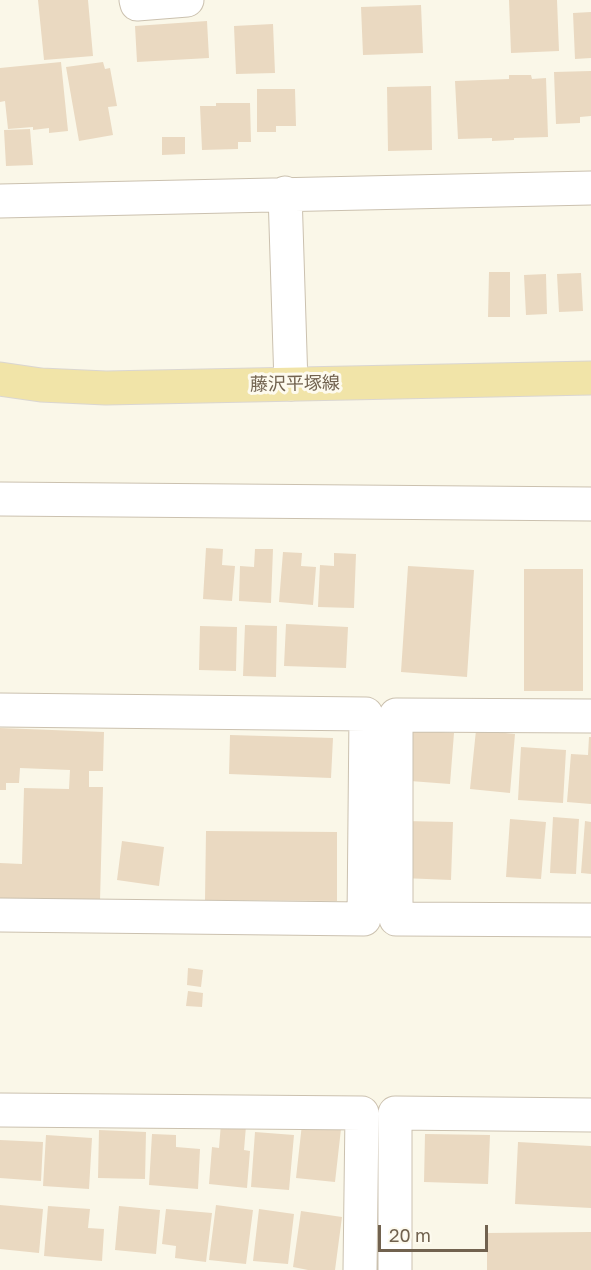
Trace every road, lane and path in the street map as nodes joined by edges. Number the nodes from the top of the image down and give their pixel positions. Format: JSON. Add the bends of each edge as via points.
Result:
{"nodes":[{"id":1,"x":136,"y":0,"type":"edge"},
{"id":2,"x":187,"y":0,"type":"edge"},
{"id":3,"x":591,"y":188,"type":"edge"},
{"id":4,"x":285,"y":193,"type":"junction"},
{"id":5,"x":0,"y":201,"type":"edge"},
{"id":6,"x":591,"y":378,"type":"edge"},
{"id":7,"x":0,"y":379,"type":"edge"},
{"id":8,"x":291,"y":384,"type":"junction"},
{"id":9,"x":0,"y":500,"type":"edge"},
{"id":10,"x":591,"y":504,"type":"edge"},
{"id":11,"x":0,"y":710,"type":"edge"},
{"id":12,"x":591,"y":716,"type":"edge"},
{"id":13,"x":0,"y":915,"type":"edge"},
{"id":14,"x":591,"y":920,"type":"edge"},
{"id":15,"x":0,"y":1110,"type":"edge"},
{"id":16,"x":591,"y":1115,"type":"edge"},
{"id":17,"x":360,"y":1270,"type":"edge"},
{"id":18,"x":395,"y":1270,"type":"edge"}],
"edges":[{"from":1,"to":2,"type":"street","via":[[137,4]]},
{"from":3,"to":4,"type":"street"},
{"from":4,"to":5,"type":"street"},
{"from":4,"to":8,"type":"street"},
{"from":6,"to":8,"type":"main road","name":"藤沢平塚線"},
{"from":7,"to":8,"type":"main road","name":"藤沢平塚線","via":[[106,388]]},
{"from":9,"to":10,"type":"street"},
{"from":11,"to":13,"type":"street","via":[[366,714],[364,919]]},
{"from":12,"to":14,"type":"street","via":[[396,715],[396,919]]},
{"from":15,"to":17,"type":"street","via":[[362,1113]]},
{"from":16,"to":18,"type":"street","via":[[395,1113]]}]}
